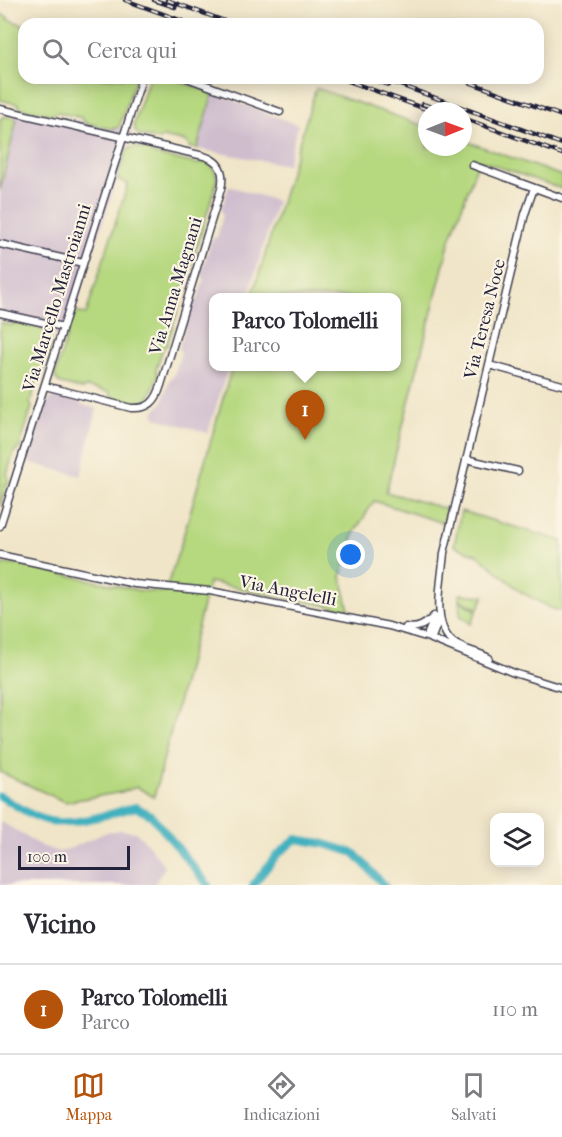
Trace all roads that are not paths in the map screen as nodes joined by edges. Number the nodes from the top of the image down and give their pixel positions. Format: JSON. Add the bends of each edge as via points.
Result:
{"nodes":[{"id":1,"x":140,"y":84,"type":"edge"},
{"id":2,"x":203,"y":84,"type":"edge"},
{"id":3,"x":0,"y":109,"type":"edge"},
{"id":4,"x":280,"y":112,"type":"dead end"},
{"id":5,"x":123,"y":138,"type":"junction"},
{"id":6,"x":472,"y":165,"type":"dead end"},
{"id":7,"x":534,"y":188,"type":"junction"},
{"id":8,"x":562,"y":198,"type":"edge"},
{"id":9,"x":0,"y":244,"type":"edge"},
{"id":10,"x":83,"y":263,"type":"junction"},
{"id":11,"x":0,"y":313,"type":"edge"},
{"id":12,"x":63,"y":327,"type":"junction"},
{"id":13,"x":489,"y":365,"type":"junction"},
{"id":14,"x":562,"y":385,"type":"edge"},
{"id":15,"x":45,"y":386,"type":"junction"},
{"id":16,"x":466,"y":459,"type":"junction"},
{"id":17,"x":518,"y":471,"type":"dead end"},
{"id":18,"x":0,"y":526,"type":"edge"},
{"id":19,"x":0,"y":555,"type":"edge"},
{"id":20,"x":438,"y":615,"type":"junction"},
{"id":21,"x":373,"y":623,"type":"junction"},
{"id":22,"x":429,"y":638,"type":"junction"},
{"id":23,"x":507,"y":670,"type":"junction"},
{"id":24,"x":562,"y":688,"type":"edge"}],
"edges":[{"from":1,"to":5,"type":"street","name":"Via Marcello Mastroianni"},
{"from":2,"to":4,"type":"street"},
{"from":3,"to":5,"type":"street","name":"Via Anna Magnani"},
{"from":5,"to":10,"type":"street","name":"Via Marcello Mastroianni"},
{"from":5,"to":15,"type":"street","name":"Via Anna Magnani","via":[[211,158],[221,167],[221,189],[161,385],[154,402],[141,409]]},
{"from":6,"to":7,"type":"street"},
{"from":7,"to":8,"type":"street"},
{"from":7,"to":13,"type":"street","name":"Via Teresa Noce"},
{"from":9,"to":10,"type":"street"},
{"from":10,"to":12,"type":"street","name":"Via Marcello Mastroianni"},
{"from":11,"to":12,"type":"street"},
{"from":12,"to":15,"type":"street","name":"Via Marcello Mastroianni"},
{"from":13,"to":14,"type":"street"},
{"from":13,"to":16,"type":"street","name":"Via Teresa Noce"},
{"from":15,"to":18,"type":"street","name":"Via Marcello Mastroianni"},
{"from":16,"to":17,"type":"street"},
{"from":16,"to":20,"type":"street","name":"Via Teresa Noce","via":[[444,553]]},
{"from":19,"to":21,"type":"street","name":"Via Angelelli","via":[[135,584],[210,591]]},
{"from":20,"to":21,"type":"street","via":[[424,626],[411,628]]},
{"from":20,"to":22,"type":"street","name":"Via Teresa Noce"},
{"from":20,"to":23,"type":"street","via":[[455,643]]},
{"from":21,"to":22,"type":"street","name":"Via Angelelli"},
{"from":22,"to":23,"type":"street","name":"Via Angelelli"},
{"from":23,"to":24,"type":"street","name":"Via Angelelli"}]}
